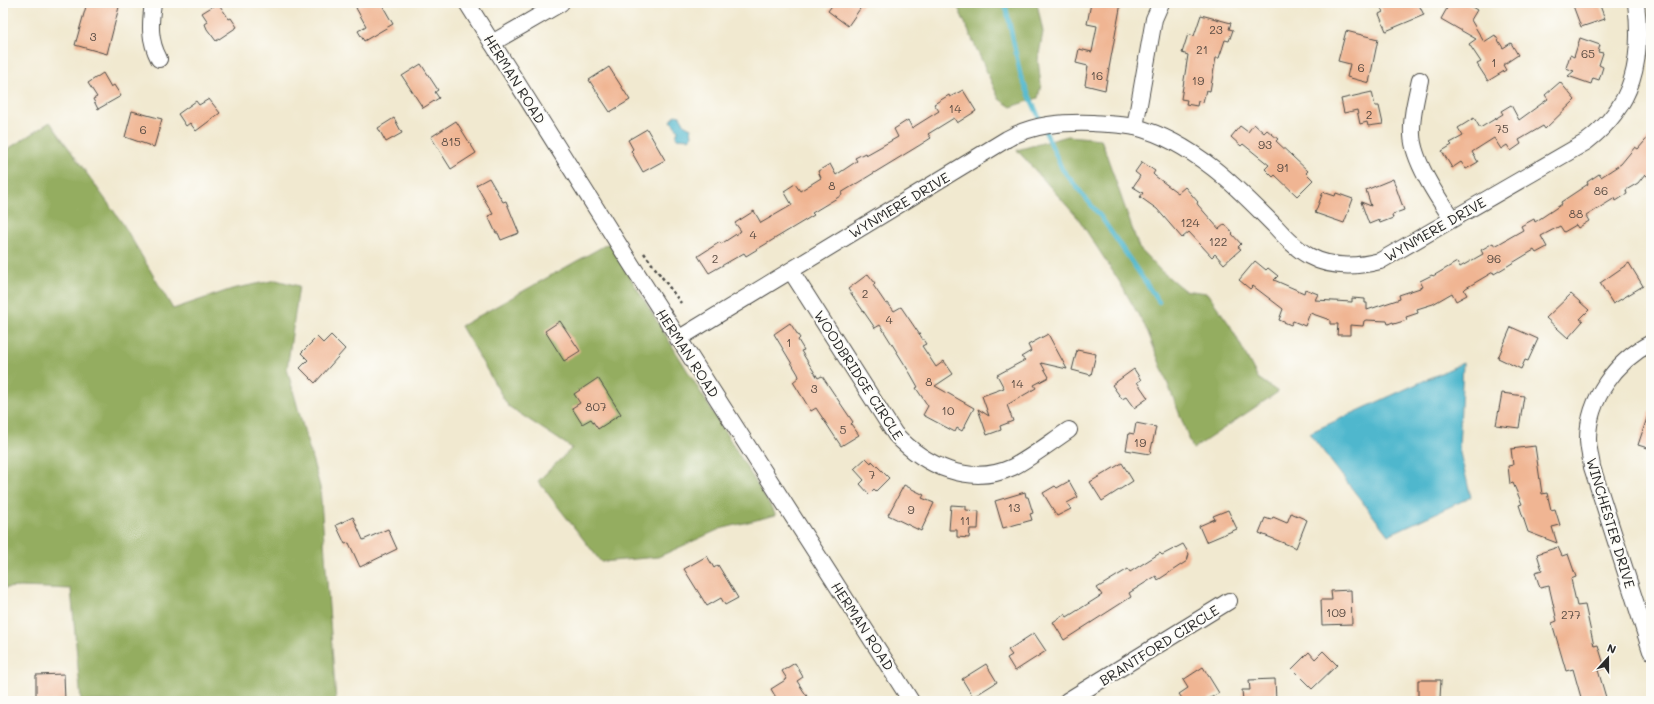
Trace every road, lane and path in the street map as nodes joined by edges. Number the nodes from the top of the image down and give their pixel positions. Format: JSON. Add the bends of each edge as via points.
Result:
{"nodes":[{"id":1,"x":153,"y":3,"type":"edge"},
{"id":2,"x":467,"y":3,"type":"edge"},
{"id":3,"x":561,"y":3,"type":"edge"},
{"id":4,"x":1161,"y":3,"type":"edge"},
{"id":5,"x":1636,"y":3,"type":"edge"},
{"id":6,"x":492,"y":43,"type":"junction"},
{"id":7,"x":159,"y":59,"type":"dead end"},
{"id":8,"x":1420,"y":80,"type":"dead end"},
{"id":9,"x":1134,"y":127,"type":"junction"},
{"id":10,"x":1452,"y":219,"type":"junction"},
{"id":11,"x":643,"y":252,"type":"dead end"},
{"id":12,"x":791,"y":271,"type":"junction"},
{"id":13,"x":681,"y":303,"type":"dead end"},
{"id":14,"x":678,"y":339,"type":"junction"},
{"id":15,"x":1651,"y":344,"type":"edge"},
{"id":16,"x":1069,"y":430,"type":"dead end"},
{"id":17,"x":1229,"y":601,"type":"dead end"},
{"id":18,"x":1651,"y":651,"type":"edge"},
{"id":19,"x":911,"y":701,"type":"edge"},
{"id":20,"x":1067,"y":701,"type":"edge"}],
"edges":[{"from":1,"to":7,"type":"street","via":[[150,30],[153,47]]},
{"from":2,"to":6,"type":"street","name":"HERMAN ROAD"},
{"from":3,"to":6,"type":"street"},
{"from":4,"to":9,"type":"street","via":[[1154,19]]},
{"from":5,"to":10,"type":"street","name":"WYNMERE DRIVE","via":[[1639,41],[1634,76],[1619,108],[1600,131],[1586,142]]},
{"from":6,"to":14,"type":"street","name":"HERMAN ROAD"},
{"from":8,"to":10,"type":"street","via":[[1413,116],[1414,151]]},
{"from":9,"to":10,"type":"street","name":"WYNMERE DRIVE","via":[[1171,141],[1213,168],[1293,244],[1310,257],[1337,265],[1351,266],[1380,261]]},
{"from":9,"to":12,"type":"street","name":"WYNMERE DRIVE","via":[[1087,123],[1042,126],[1007,139]]},
{"from":11,"to":13,"type":"path"},
{"from":12,"to":14,"type":"street","name":"WYNMERE DRIVE"},
{"from":12,"to":16,"type":"street","name":"WOODBRIDGE CIRCLE","via":[[895,434],[906,446],[928,462],[960,473],[978,475],[994,472],[1012,467]]},
{"from":14,"to":19,"type":"street","name":"HERMAN ROAD"},
{"from":15,"to":18,"type":"street","name":"WINCHESTER DRIVE","via":[[1629,358],[1611,376],[1598,396],[1591,417],[1588,439],[1592,467]]},
{"from":17,"to":20,"type":"street","name":"BRANTFORD CIRCLE"}]}
